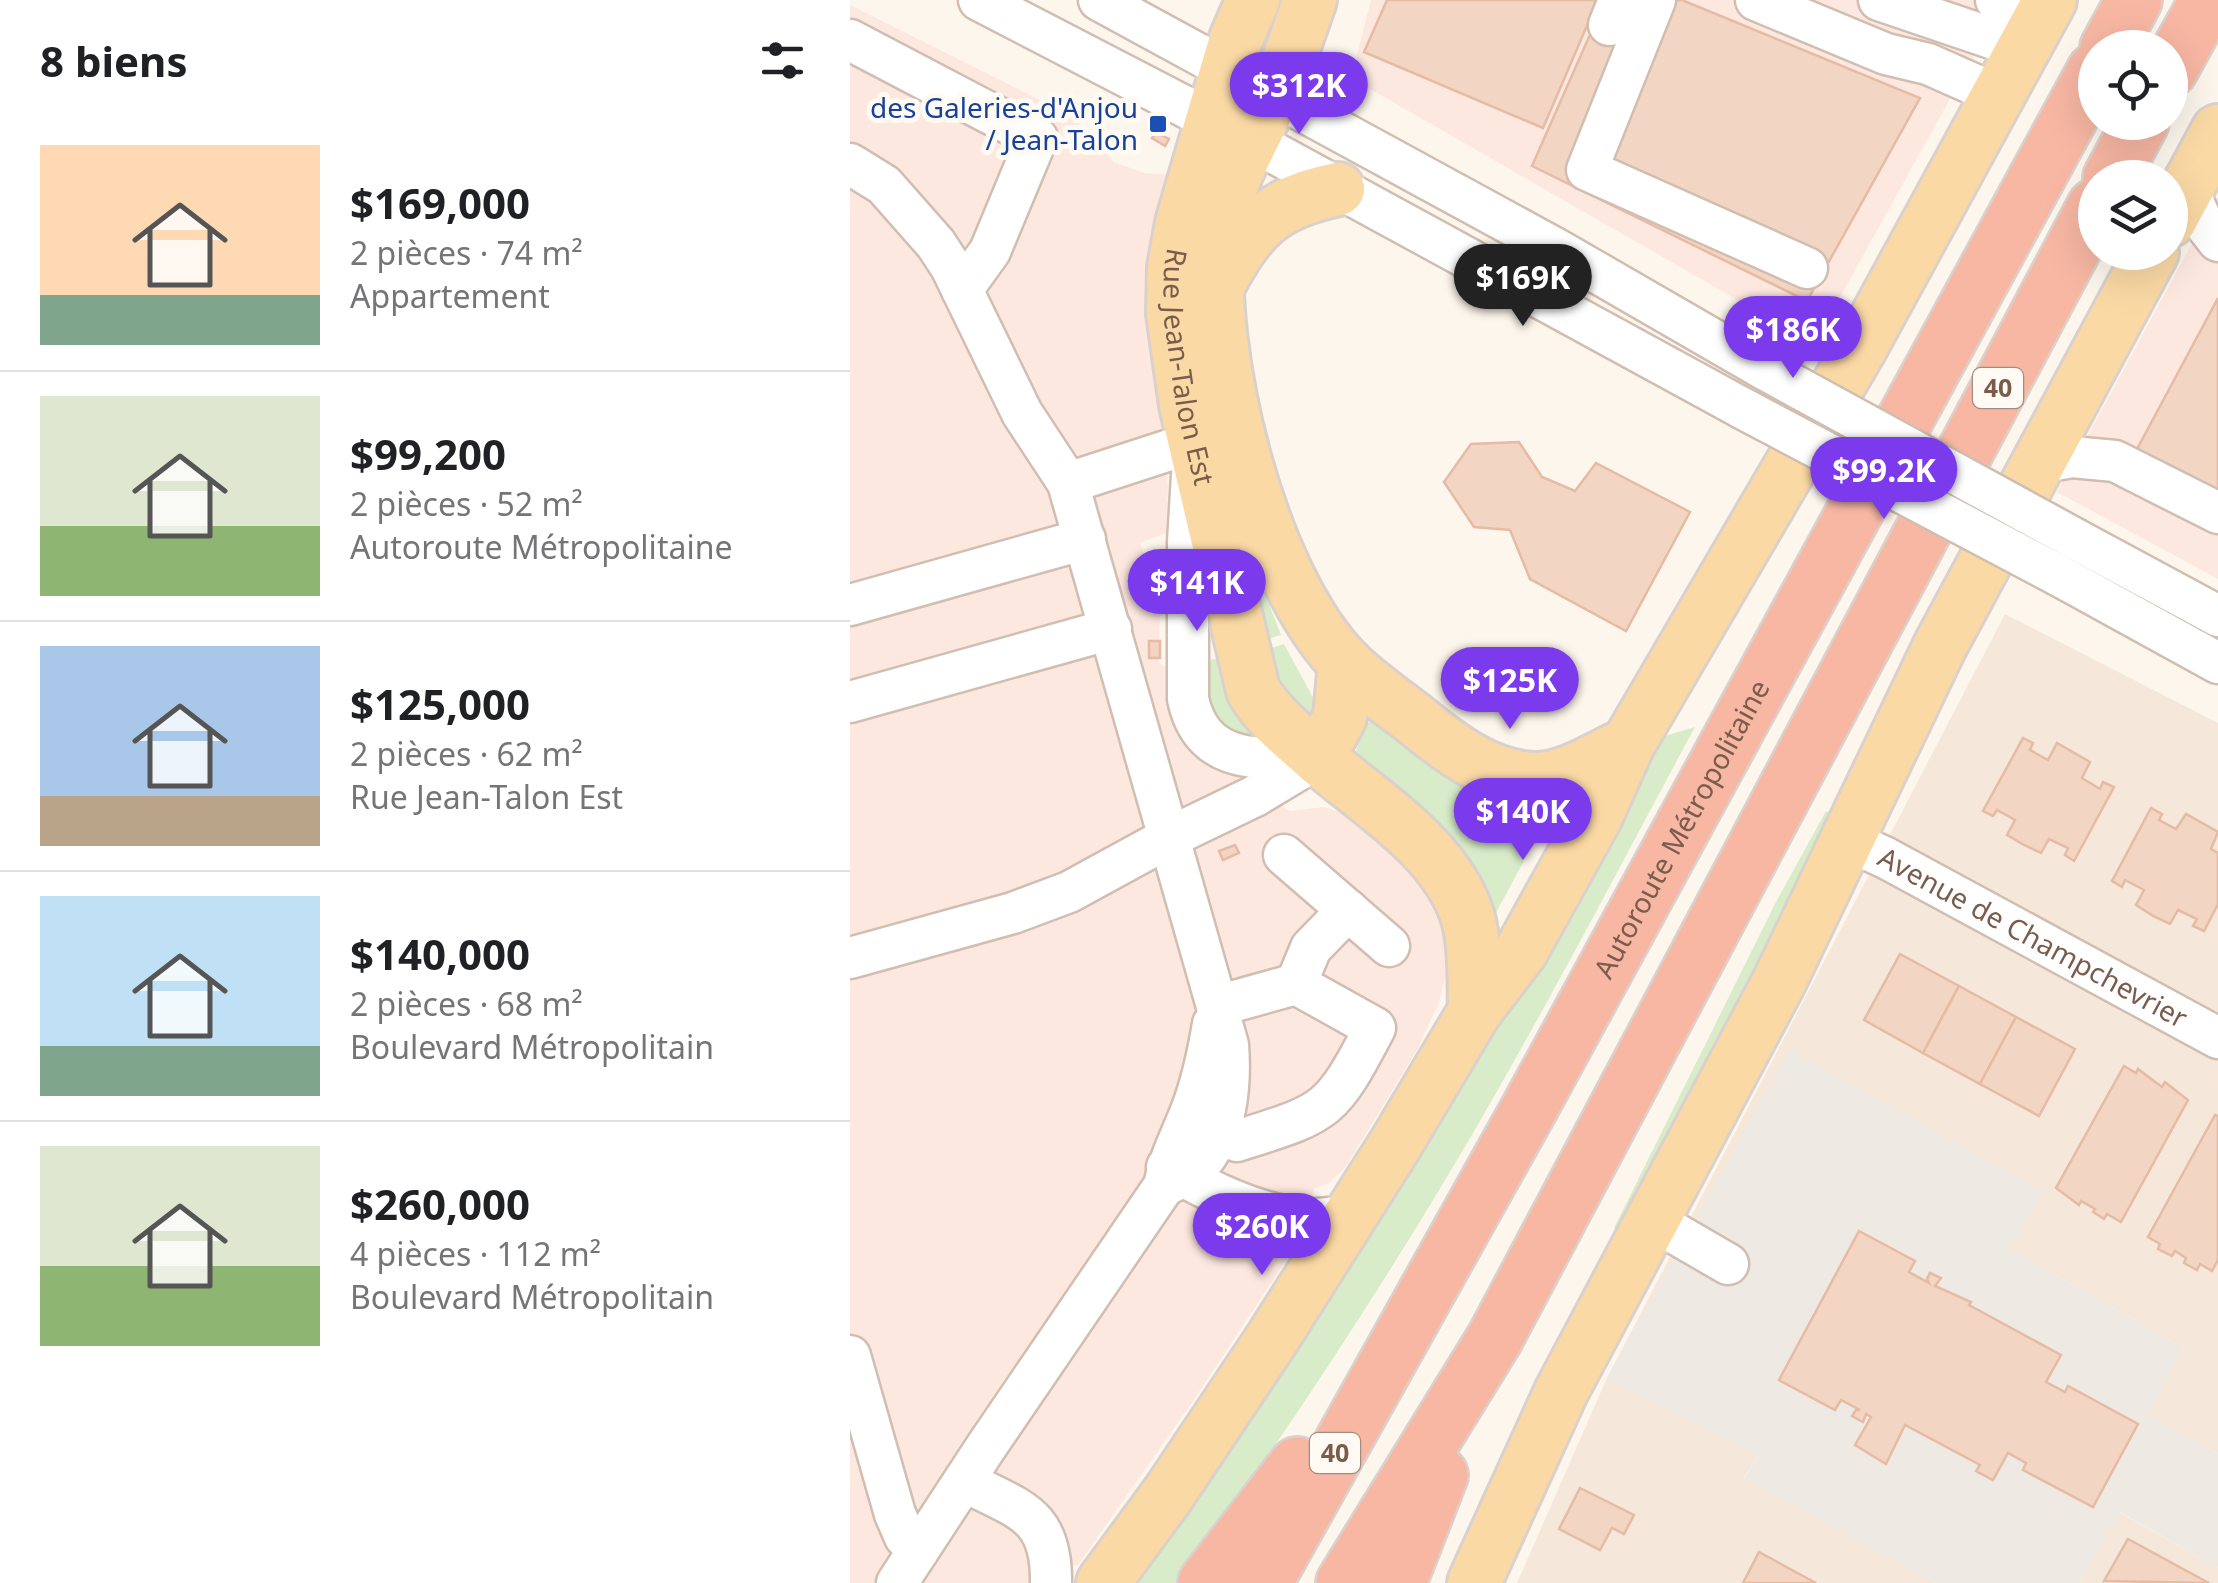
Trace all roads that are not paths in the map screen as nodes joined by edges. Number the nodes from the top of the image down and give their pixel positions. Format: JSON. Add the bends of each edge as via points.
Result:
{"nodes":[{"id":1,"x":979,"y":0,"type":"edge"},
{"id":2,"x":1099,"y":0,"type":"edge"},
{"id":3,"x":1253,"y":0,"type":"edge"},
{"id":4,"x":1310,"y":0,"type":"edge"},
{"id":5,"x":1655,"y":0,"type":"edge"},
{"id":6,"x":1879,"y":0,"type":"edge"},
{"id":7,"x":2134,"y":0,"type":"edge"},
{"id":8,"x":2208,"y":0,"type":"edge"},
{"id":9,"x":1753,"y":9,"type":"edge"},
{"id":10,"x":2118,"y":30,"type":"edge"},
{"id":11,"x":2188,"y":36,"type":"edge"},
{"id":12,"x":850,"y":40,"type":"edge"},
{"id":13,"x":2015,"y":47,"type":"edge"},
{"id":14,"x":1227,"y":69,"type":"junction"},
{"id":15,"x":1274,"y":96,"type":"junction"},
{"id":16,"x":2078,"y":102,"type":"edge"},
{"id":17,"x":2218,"y":131,"type":"edge"},
{"id":18,"x":1232,"y":133,"type":"junction"},
{"id":19,"x":850,"y":164,"type":"edge"},
{"id":20,"x":2188,"y":186,"type":"edge"},
{"id":21,"x":1338,"y":188,"type":"junction"},
{"id":22,"x":2188,"y":211,"type":"edge"},
{"id":23,"x":2078,"y":238,"type":"edge"},
{"id":24,"x":2218,"y":241,"type":"edge"},
{"id":25,"x":1807,"y":268,"type":"dead end"},
{"id":26,"x":2142,"y":270,"type":"edge"},
{"id":27,"x":1216,"y":288,"type":"junction"},
{"id":28,"x":962,"y":290,"type":"junction"},
{"id":29,"x":1194,"y":442,"type":"junction"},
{"id":30,"x":2038,"y":464,"type":"junction"},
{"id":31,"x":1068,"y":483,"type":"junction"},
{"id":32,"x":2218,"y":513,"type":"edge"},
{"id":33,"x":1085,"y":539,"type":"junction"},
{"id":34,"x":850,"y":605,"type":"edge"},
{"id":35,"x":2218,"y":616,"type":"edge"},
{"id":36,"x":1111,"y":629,"type":"junction"},
{"id":37,"x":1345,"y":663,"type":"junction"},
{"id":38,"x":2218,"y":663,"type":"edge"},
{"id":39,"x":850,"y":702,"type":"edge"},
{"id":40,"x":1628,"y":744,"type":"junction"},
{"id":41,"x":1318,"y":758,"type":"junction"},
{"id":42,"x":1168,"y":838,"type":"junction"},
{"id":43,"x":1847,"y":840,"type":"junction"},
{"id":44,"x":1284,"y":855,"type":"dead end"},
{"id":45,"x":1348,"y":910,"type":"junction"},
{"id":46,"x":1390,"y":946,"type":"dead end"},
{"id":47,"x":850,"y":958,"type":"edge"},
{"id":48,"x":1296,"y":984,"type":"junction"},
{"id":49,"x":1217,"y":1006,"type":"junction"},
{"id":50,"x":1475,"y":1011,"type":"junction"},
{"id":51,"x":2218,"y":1038,"type":"edge"},
{"id":52,"x":1228,"y":1093,"type":"junction"},
{"id":53,"x":1237,"y":1141,"type":"junction"},
{"id":54,"x":1172,"y":1176,"type":"junction"},
{"id":55,"x":1350,"y":1216,"type":"junction"},
{"id":56,"x":1298,"y":1219,"type":"junction"},
{"id":57,"x":1652,"y":1220,"type":"junction"},
{"id":58,"x":1728,"y":1264,"type":"dead end"},
{"id":59,"x":1406,"y":1324,"type":"junction"},
{"id":60,"x":1495,"y":1338,"type":"junction"},
{"id":61,"x":850,"y":1356,"type":"edge"},
{"id":62,"x":964,"y":1482,"type":"junction"},
{"id":63,"x":908,"y":1567,"type":"edge"},
{"id":64,"x":1051,"y":1583,"type":"edge"},
{"id":65,"x":1103,"y":1583,"type":"edge"},
{"id":66,"x":1206,"y":1583,"type":"edge"},
{"id":67,"x":1264,"y":1583,"type":"edge"},
{"id":68,"x":1344,"y":1583,"type":"edge"},
{"id":69,"x":1398,"y":1583,"type":"edge"},
{"id":70,"x":1474,"y":1583,"type":"edge"}],
"edges":[{"from":1,"to":18,"type":"street"},
{"from":2,"to":14,"type":"street"},
{"from":3,"to":14,"type":"main road","name":"Rue Jean-Talon Est"},
{"from":4,"to":15,"type":"main road","name":"Rue Jean-Talon Est"},
{"from":5,"to":25,"type":"street","via":[[1587,170]]},
{"from":6,"to":13,"type":"street"},
{"from":7,"to":10,"type":"highway"},
{"from":8,"to":11,"type":"highway"},
{"from":9,"to":13,"type":"street","via":[[1829,46],[1894,66]]},
{"from":12,"to":28,"type":"street","via":[[1036,138],[990,250]]},
{"from":13,"to":40,"type":"main road","via":[[1860,348]]},
{"from":14,"to":15,"type":"street"},
{"from":14,"to":18,"type":"main road","name":"Rue Jean-Talon Est"},
{"from":15,"to":18,"type":"main road","name":"Rue Jean-Talon Est"},
{"from":15,"to":35,"type":"street","bridge":true},
{"from":16,"to":59,"type":"highway","name":"Autoroute Métropolitaine","number":"40"},
{"from":17,"to":20,"type":"main road"},
{"from":18,"to":21,"type":"street"},
{"from":18,"to":27,"type":"main road","name":"Rue Jean-Talon Est"},
{"from":18,"to":29,"type":"main road","name":"Rue Jean-Talon Est","via":[[1182,222],[1174,268],[1175,338]]},
{"from":19,"to":28,"type":"street","via":[[905,206]]},
{"from":21,"to":27,"type":"main road","via":[[1302,196],[1252,230]]},
{"from":21,"to":38,"type":"street","bridge":true},
{"from":22,"to":24,"type":"street"},
{"from":23,"to":60,"type":"highway","number":"40"},
{"from":26,"to":30,"type":"main road"},
{"from":27,"to":37,"type":"main road","name":"Rue Jean-Talon Est","via":[[1235,413],[1264,516],[1302,601]]},
{"from":28,"to":31,"type":"street","via":[[1022,413]]},
{"from":29,"to":31,"type":"street"},
{"from":29,"to":41,"type":"main road","name":"Rue Jean-Talon Est","via":[[1254,690]]},
{"from":30,"to":32,"type":"street","via":[[2114,461]]},
{"from":30,"to":43,"type":"main road"},
{"from":31,"to":33,"type":"street"},
{"from":33,"to":34,"type":"street"},
{"from":33,"to":36,"type":"street"},
{"from":36,"to":39,"type":"street"},
{"from":36,"to":42,"type":"street"},
{"from":37,"to":40,"type":"main road","name":"Rue Jean-Talon Est","via":[[1444,742],[1505,774],[1552,778]]},
{"from":37,"to":41,"type":"main road","via":[[1340,717]]},
{"from":40,"to":50,"type":"main road","via":[[1521,951]]},
{"from":41,"to":42,"type":"street"},
{"from":41,"to":50,"type":"main road","name":"Rue Jean-Talon Est","via":[[1403,830],[1453,885],[1468,921]]},
{"from":42,"to":47,"type":"street","via":[[1046,901]]},
{"from":42,"to":49,"type":"street"},
{"from":43,"to":51,"type":"street","name":"Avenue de Champchevrier"},
{"from":43,"to":57,"type":"main road"},
{"from":44,"to":45,"type":"street"},
{"from":45,"to":46,"type":"street"},
{"from":45,"to":48,"type":"street","via":[[1311,948]]},
{"from":48,"to":49,"type":"street"},
{"from":48,"to":53,"type":"street","via":[[1375,1028],[1346,1084],[1324,1108]]},
{"from":49,"to":52,"type":"street","via":[[1228,1045]]},
{"from":49,"to":54,"type":"street"},
{"from":50,"to":55,"type":"main road"},
{"from":52,"to":53,"type":"street"},
{"from":52,"to":54,"type":"street","via":[[1204,1159]]},
{"from":53,"to":56,"type":"street","via":[[1262,1200]]},
{"from":54,"to":56,"type":"street"},
{"from":54,"to":62,"type":"street"},
{"from":55,"to":56,"type":"street"},
{"from":55,"to":65,"type":"main road"},
{"from":57,"to":58,"type":"street"},
{"from":57,"to":70,"type":"main road","via":[[1561,1392]]},
{"from":59,"to":66,"type":"highway"},
{"from":59,"to":67,"type":"highway","name":"Autoroute Métropolitaine","number":"40"},
{"from":60,"to":68,"type":"highway"},
{"from":60,"to":69,"type":"highway"},
{"from":61,"to":63,"type":"street","via":[[905,1537]]},
{"from":62,"to":63,"type":"street"},
{"from":62,"to":64,"type":"street","via":[[1041,1528]]}]}
